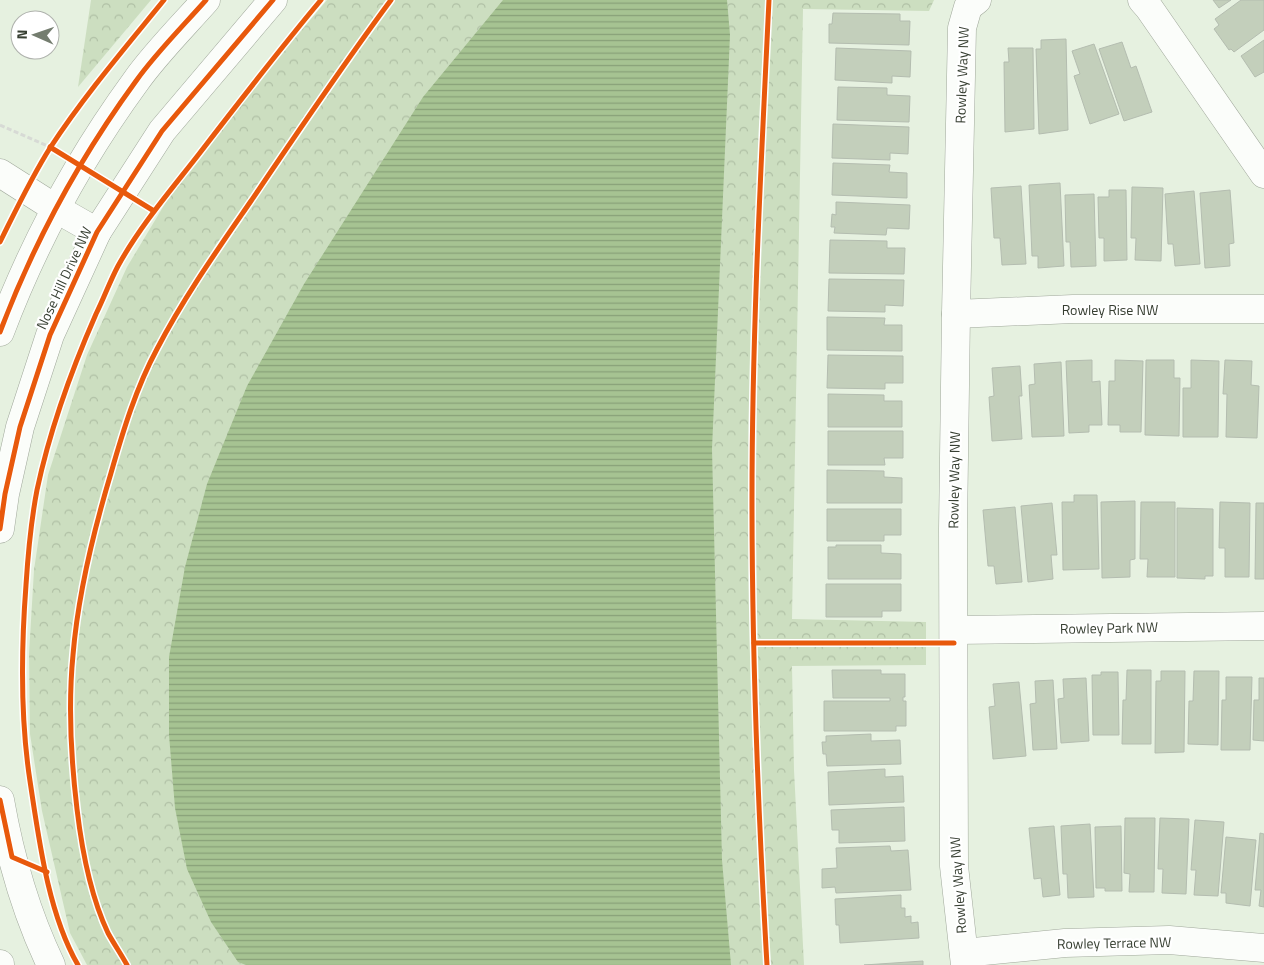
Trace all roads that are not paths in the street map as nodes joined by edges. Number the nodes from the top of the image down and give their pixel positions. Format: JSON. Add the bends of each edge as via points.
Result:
{"nodes":[{"id":1,"x":206,"y":0,"type":"edge"},
{"id":2,"x":273,"y":0,"type":"edge"},
{"id":3,"x":978,"y":0,"type":"edge"},
{"id":4,"x":1142,"y":0,"type":"edge"},
{"id":5,"x":0,"y":173,"type":"edge"},
{"id":6,"x":1264,"y":174,"type":"edge"},
{"id":7,"x":55,"y":208,"type":"junction"},
{"id":8,"x":97,"y":232,"type":"junction"},
{"id":9,"x":1264,"y":309,"type":"edge"},
{"id":10,"x":956,"y":314,"type":"junction"},
{"id":11,"x":0,"y":332,"type":"edge"},
{"id":12,"x":0,"y":529,"type":"edge"},
{"id":13,"x":1264,"y":626,"type":"edge"},
{"id":14,"x":954,"y":630,"type":"junction"},
{"id":15,"x":0,"y":800,"type":"edge"},
{"id":16,"x":1264,"y":948,"type":"edge"},
{"id":17,"x":964,"y":959,"type":"edge"},
{"id":18,"x":51,"y":965,"type":"edge"}],
"edges":[{"from":1,"to":7,"type":"street","via":[[136,80]]},
{"from":2,"to":8,"type":"street","name":"Nose Hill Drive NW","via":[[162,131]]},
{"from":3,"to":10,"type":"street","name":"Rowley Way NW","via":[[968,8],[962,28]]},
{"from":4,"to":6,"type":"street"},
{"from":5,"to":7,"type":"street"},
{"from":7,"to":8,"type":"street"},
{"from":7,"to":11,"type":"street","via":[[15,292]]},
{"from":8,"to":12,"type":"street","name":"Nose Hill Drive NW","via":[[50,334],[20,427]]},
{"from":9,"to":10,"type":"street","name":"Rowley Rise NW","via":[[1073,309]]},
{"from":10,"to":14,"type":"street","name":"Rowley Way NW"},
{"from":13,"to":14,"type":"street","name":"Rowley Park NW"},
{"from":14,"to":17,"type":"street","name":"Rowley Way NW","via":[[954,866]]},
{"from":15,"to":18,"type":"street","via":[[12,857],[32,921]]},
{"from":16,"to":17,"type":"street","name":"Rowley Terrace NW","via":[[1169,940],[1066,943]]}]}
